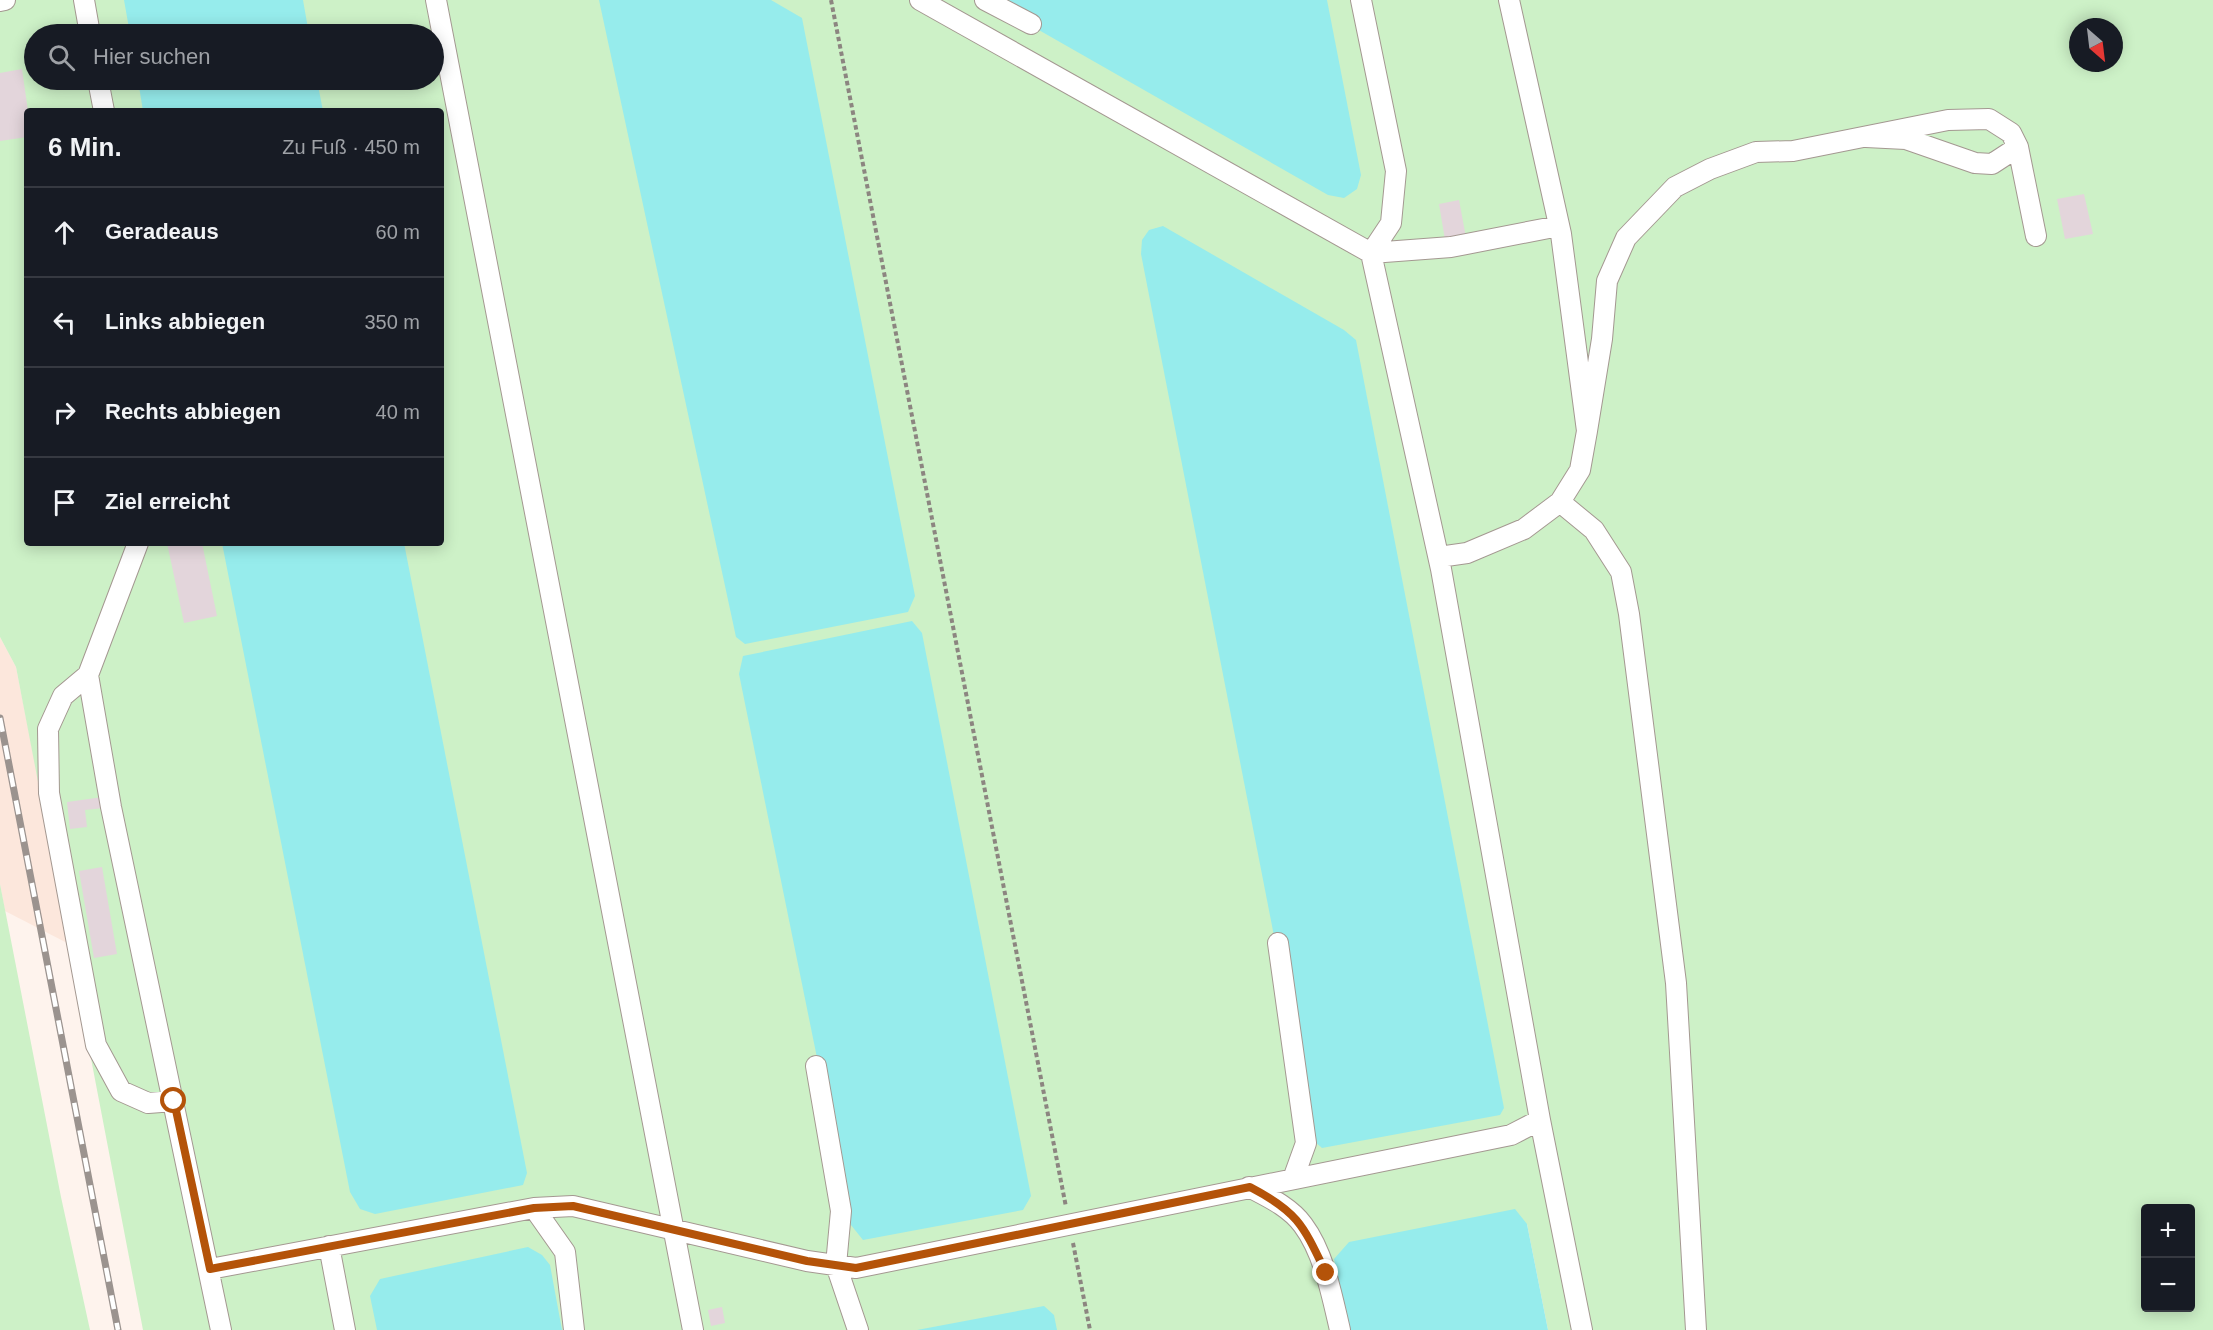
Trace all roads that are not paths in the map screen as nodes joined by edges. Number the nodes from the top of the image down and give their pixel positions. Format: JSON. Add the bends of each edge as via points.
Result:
{"nodes":[{"id":1,"x":5,"y":0,"type":"edge"},
{"id":2,"x":84,"y":0,"type":"edge"},
{"id":3,"x":436,"y":0,"type":"edge"},
{"id":4,"x":920,"y":0,"type":"edge"},
{"id":5,"x":985,"y":0,"type":"edge"},
{"id":6,"x":1361,"y":0,"type":"edge"},
{"id":7,"x":1509,"y":0,"type":"edge"},
{"id":8,"x":0,"y":1,"type":"edge"},
{"id":9,"x":88,"y":24,"type":"edge"},
{"id":10,"x":441,"y":24,"type":"edge"},
{"id":11,"x":1031,"y":24,"type":"dead end"},
{"id":12,"x":444,"y":41,"type":"edge"},
{"id":13,"x":100,"y":90,"type":"edge"},
{"id":14,"x":103,"y":108,"type":"edge"},
{"id":15,"x":1866,"y":137,"type":"junction"},
{"id":16,"x":2018,"y":147,"type":"junction"},
{"id":17,"x":1559,"y":226,"type":"junction"},
{"id":18,"x":2036,"y":236,"type":"dead end"},
{"id":19,"x":1371,"y":253,"type":"junction"},
{"id":20,"x":1587,"y":431,"type":"junction"},
{"id":21,"x":1560,"y":502,"type":"junction"},
{"id":22,"x":137,"y":546,"type":"edge"},
{"id":23,"x":1438,"y":557,"type":"junction"},
{"id":24,"x":88,"y":675,"type":"junction"},
{"id":25,"x":1278,"y":943,"type":"dead end"},
{"id":26,"x":816,"y":1066,"type":"dead end"},
{"id":27,"x":174,"y":1101,"type":"junction"},
{"id":28,"x":1540,"y":1120,"type":"junction"},
{"id":29,"x":1293,"y":1179,"type":"junction"},
{"id":30,"x":1250,"y":1187,"type":"junction"},
{"id":31,"x":534,"y":1208,"type":"junction"},
{"id":32,"x":673,"y":1228,"type":"junction"},
{"id":33,"x":329,"y":1246,"type":"junction"},
{"id":34,"x":836,"y":1265,"type":"junction"},
{"id":35,"x":210,"y":1269,"type":"junction"},
{"id":36,"x":221,"y":1330,"type":"edge"},
{"id":37,"x":345,"y":1330,"type":"edge"},
{"id":38,"x":574,"y":1330,"type":"edge"},
{"id":39,"x":693,"y":1330,"type":"edge"},
{"id":40,"x":858,"y":1330,"type":"edge"},
{"id":41,"x":1340,"y":1330,"type":"edge"},
{"id":42,"x":1582,"y":1330,"type":"edge"},
{"id":43,"x":1696,"y":1330,"type":"edge"}],
"edges":[{"from":1,"to":8,"type":"lane"},
{"from":2,"to":9,"type":"lane"},
{"from":3,"to":10,"type":"lane"},
{"from":4,"to":19,"type":"lane"},
{"from":5,"to":11,"type":"lane"},
{"from":6,"to":19,"type":"lane","via":[[1396,171],[1390,224]]},
{"from":7,"to":17,"type":"lane"},
{"from":12,"to":32,"type":"lane"},
{"from":13,"to":14,"type":"lane"},
{"from":15,"to":16,"type":"lane","via":[[1906,139],[1975,163],[1992,164]]},
{"from":15,"to":16,"type":"lane","via":[[1948,120],[1989,119],[2011,133]]},
{"from":15,"to":20,"type":"lane","via":[[1793,151],[1756,152],[1710,169],[1675,187],[1626,238],[1607,281]]},
{"from":16,"to":18,"type":"lane"},
{"from":17,"to":19,"type":"lane","via":[[1451,247]]},
{"from":17,"to":20,"type":"lane"},
{"from":19,"to":23,"type":"lane"},
{"from":20,"to":21,"type":"lane","via":[[1580,470]]},
{"from":21,"to":23,"type":"lane","via":[[1524,529],[1467,553]]},
{"from":21,"to":43,"type":"lane","via":[[1594,530],[1621,572],[1629,614],[1676,983]]},
{"from":22,"to":24,"type":"lane"},
{"from":23,"to":28,"type":"lane"},
{"from":24,"to":27,"type":"lane","via":[[111,807]]},
{"from":24,"to":27,"type":"lane","via":[[63,696],[48,729],[49,793],[96,1045],[121,1091],[148,1103]]},
{"from":25,"to":29,"type":"lane","via":[[1306,1143]]},
{"from":26,"to":34,"type":"lane","via":[[841,1211]]},
{"from":27,"to":35,"type":"lane"},
{"from":28,"to":29,"type":"lane","via":[[1511,1135]]},
{"from":28,"to":42,"type":"lane"},
{"from":29,"to":30,"type":"lane"},
{"from":30,"to":34,"type":"lane","via":[[856,1268]]},
{"from":30,"to":41,"type":"lane","via":[[1276,1201],[1302,1225],[1326,1273]]},
{"from":31,"to":32,"type":"lane","via":[[573,1206]]},
{"from":31,"to":33,"type":"lane"},
{"from":31,"to":38,"type":"lane","via":[[565,1252]]},
{"from":32,"to":34,"type":"lane"},
{"from":32,"to":39,"type":"lane"},
{"from":33,"to":35,"type":"lane"},
{"from":33,"to":37,"type":"lane"},
{"from":34,"to":40,"type":"lane"},
{"from":35,"to":36,"type":"lane"}]}
